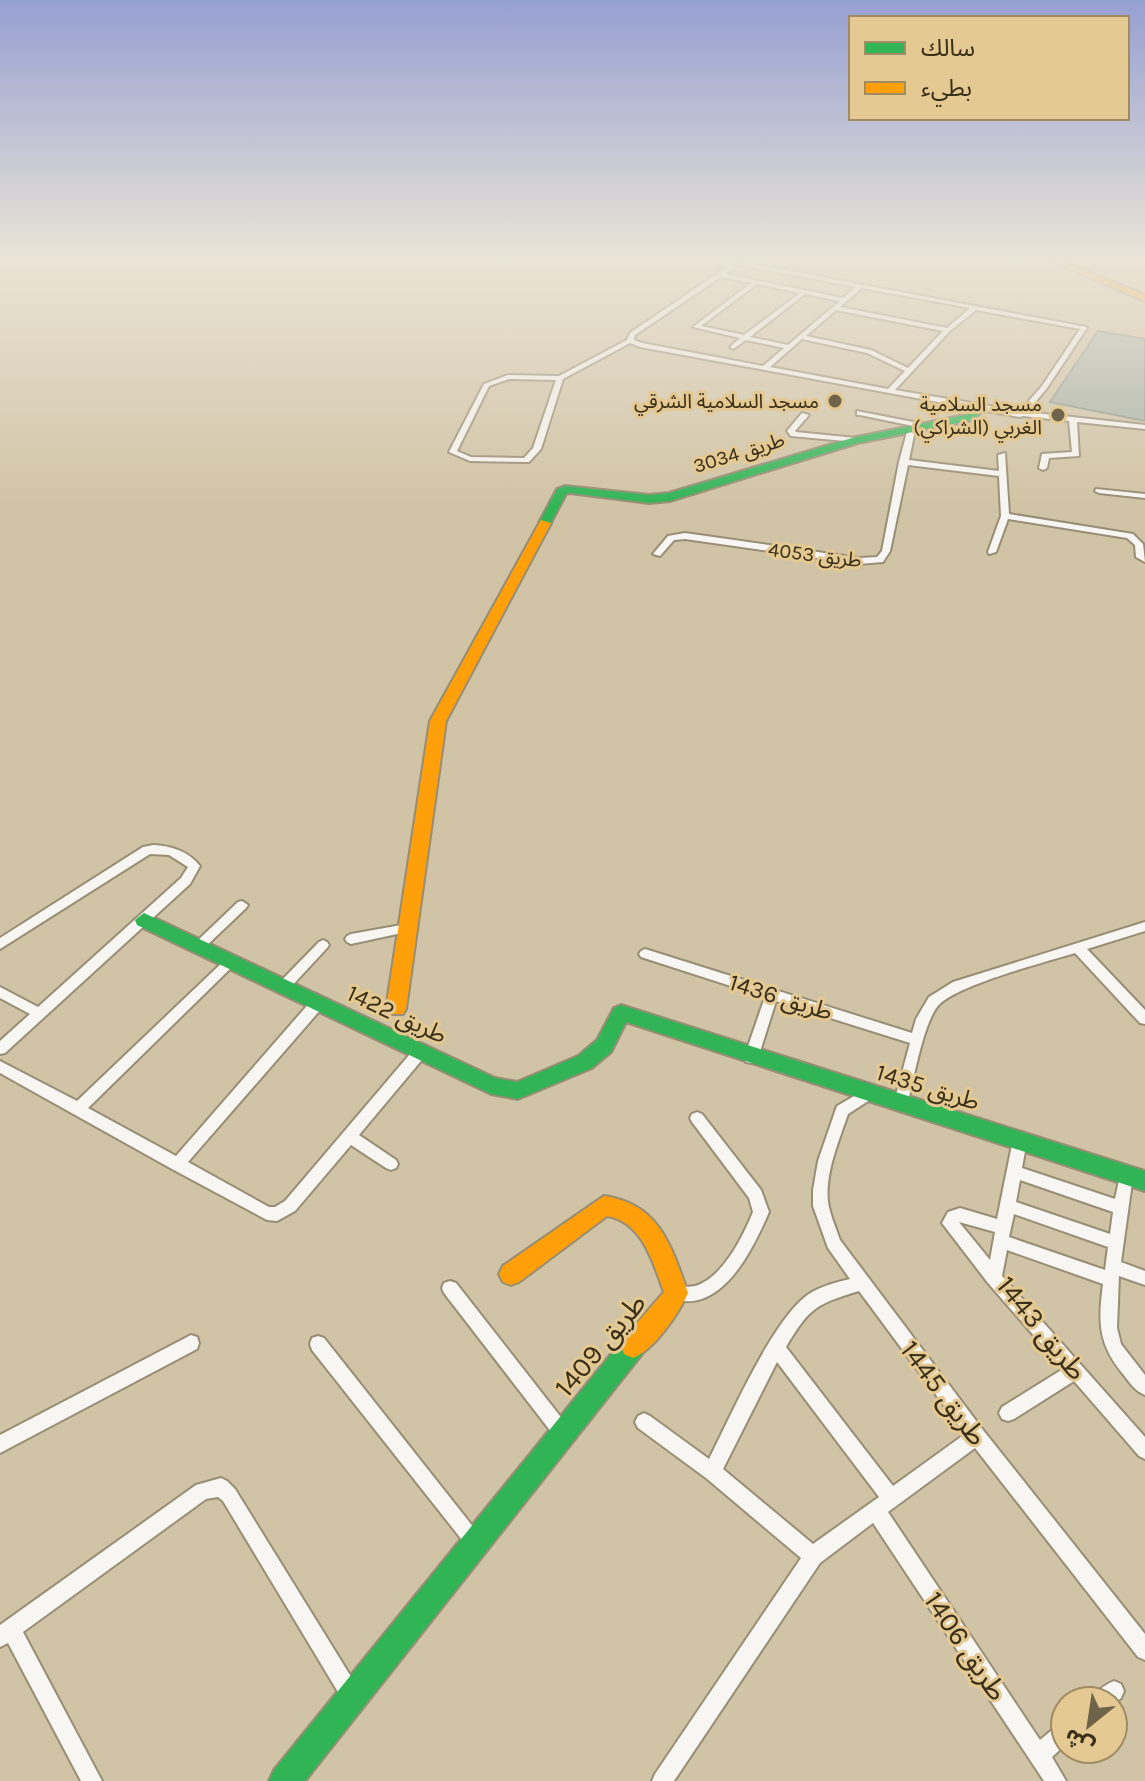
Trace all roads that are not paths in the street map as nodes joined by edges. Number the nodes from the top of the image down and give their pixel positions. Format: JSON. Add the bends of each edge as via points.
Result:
{"nodes":[{"id":1,"x":630,"y":341,"type":"joint"},
{"id":2,"x":740,"y":341,"type":"edge"},
{"id":3,"x":763,"y":341,"type":"edge"},
{"id":4,"x":797,"y":341,"type":"edge"},
{"id":5,"x":822,"y":341,"type":"edge"},
{"id":6,"x":938,"y":341,"type":"edge"},
{"id":7,"x":1078,"y":341,"type":"edge"},
{"id":8,"x":733,"y":347,"type":"dead end"},
{"id":9,"x":789,"y":347,"type":"junction"},
{"id":10,"x":764,"y":368,"type":"junction"},
{"id":11,"x":910,"y":371,"type":"junction"},
{"id":12,"x":560,"y":378,"type":"junction"},
{"id":13,"x":890,"y":391,"type":"junction"},
{"id":14,"x":980,"y":408,"type":"junction"},
{"id":15,"x":860,"y":413,"type":"dead end"},
{"id":16,"x":805,"y":415,"type":"dead end"},
{"id":17,"x":1020,"y":415,"type":"junction"},
{"id":18,"x":1073,"y":420,"type":"junction"},
{"id":19,"x":1145,"y":427,"type":"edge"},
{"id":20,"x":918,"y":429,"type":"junction"},
{"id":21,"x":856,"y":440,"type":"junction"},
{"id":22,"x":1002,"y":455,"type":"dead end"},
{"id":23,"x":903,"y":462,"type":"junction"},
{"id":24,"x":1043,"y":468,"type":"dead end"},
{"id":25,"x":1003,"y":474,"type":"junction"},
{"id":26,"x":1099,"y":491,"type":"dead end"},
{"id":27,"x":1145,"y":496,"type":"edge"},
{"id":28,"x":1005,"y":516,"type":"junction"},
{"id":29,"x":992,"y":552,"type":"dead end"},
{"id":30,"x":657,"y":554,"type":"dead end"},
{"id":31,"x":1145,"y":559,"type":"edge"},
{"id":32,"x":242,"y":905,"type":"dead end"},
{"id":33,"x":144,"y":920,"type":"junction"},
{"id":34,"x":1145,"y":926,"type":"edge"},
{"id":35,"x":407,"y":928,"type":"junction"},
{"id":36,"x":351,"y":939,"type":"dead end"},
{"id":37,"x":0,"y":944,"type":"edge"},
{"id":38,"x":323,"y":945,"type":"dead end"},
{"id":39,"x":198,"y":947,"type":"junction"},
{"id":40,"x":1078,"y":948,"type":"junction"},
{"id":41,"x":645,"y":954,"type":"dead end"},
{"id":42,"x":230,"y":962,"type":"junction"},
{"id":43,"x":283,"y":987,"type":"junction"},
{"id":44,"x":0,"y":992,"type":"edge"},
{"id":45,"x":772,"y":994,"type":"junction"},
{"id":46,"x":317,"y":1004,"type":"junction"},
{"id":47,"x":396,"y":1009,"type":"dead end"},
{"id":48,"x":38,"y":1013,"type":"junction"},
{"id":49,"x":1145,"y":1019,"type":"edge"},
{"id":50,"x":917,"y":1040,"type":"junction"},
{"id":51,"x":0,"y":1049,"type":"edge"},
{"id":52,"x":421,"y":1051,"type":"junction"},
{"id":53,"x":751,"y":1058,"type":"junction"},
{"id":54,"x":0,"y":1066,"type":"edge"},
{"id":55,"x":830,"y":1083,"type":"junction"},
{"id":56,"x":491,"y":1086,"type":"joint"},
{"id":57,"x":868,"y":1094,"type":"junction"},
{"id":58,"x":901,"y":1102,"type":"junction"},
{"id":59,"x":77,"y":1110,"type":"junction"},
{"id":60,"x":842,"y":1110,"type":"junction"},
{"id":61,"x":697,"y":1118,"type":"dead end"},
{"id":62,"x":349,"y":1136,"type":"junction"},
{"id":63,"x":1020,"y":1140,"type":"junction"},
{"id":64,"x":391,"y":1164,"type":"dead end"},
{"id":65,"x":177,"y":1165,"type":"junction"},
{"id":66,"x":1015,"y":1172,"type":"junction"},
{"id":67,"x":1126,"y":1175,"type":"junction"},
{"id":68,"x":1145,"y":1181,"type":"edge"},
{"id":69,"x":1008,"y":1206,"type":"junction"},
{"id":70,"x":1121,"y":1208,"type":"junction"},
{"id":71,"x":1003,"y":1234,"type":"junction"},
{"id":72,"x":1117,"y":1243,"type":"junction"},
{"id":73,"x":511,"y":1274,"type":"dead end"},
{"id":74,"x":1112,"y":1274,"type":"junction"},
{"id":75,"x":994,"y":1278,"type":"junction"},
{"id":76,"x":1145,"y":1278,"type":"edge"},
{"id":77,"x":860,"y":1283,"type":"junction"},
{"id":78,"x":450,"y":1288,"type":"dead end"},
{"id":79,"x":676,"y":1293,"type":"junction"},
{"id":80,"x":191,"y":1343,"type":"dead end"},
{"id":81,"x":318,"y":1344,"type":"dead end"},
{"id":82,"x":777,"y":1349,"type":"junction"},
{"id":83,"x":1075,"y":1371,"type":"junction"},
{"id":84,"x":1145,"y":1387,"type":"edge"},
{"id":85,"x":1008,"y":1413,"type":"dead end"},
{"id":86,"x":644,"y":1422,"type":"dead end"},
{"id":87,"x":1139,"y":1432,"type":"edge"},
{"id":88,"x":563,"y":1434,"type":"junction"},
{"id":89,"x":977,"y":1436,"type":"junction"},
{"id":90,"x":0,"y":1444,"type":"edge"},
{"id":91,"x":1145,"y":1450,"type":"edge"},
{"id":92,"x":712,"y":1472,"type":"junction"},
{"id":93,"x":884,"y":1505,"type":"junction"},
{"id":94,"x":474,"y":1542,"type":"junction"},
{"id":95,"x":813,"y":1556,"type":"junction"},
{"id":96,"x":6,"y":1633,"type":"edge"},
{"id":97,"x":1145,"y":1650,"type":"edge"},
{"id":98,"x":351,"y":1695,"type":"junction"},
{"id":99,"x":1049,"y":1746,"type":"edge"},
{"id":100,"x":1038,"y":1755,"type":"junction"},
{"id":101,"x":92,"y":1781,"type":"edge"},
{"id":102,"x":285,"y":1781,"type":"edge"},
{"id":103,"x":662,"y":1781,"type":"edge"},
{"id":104,"x":1056,"y":1781,"type":"edge"}],
"edges":[{"from":1,"to":10,"type":"street"},
{"from":1,"to":12,"type":"street"},
{"from":2,"to":8,"type":"street"},
{"from":3,"to":9,"type":"street"},
{"from":4,"to":9,"type":"street"},
{"from":5,"to":11,"type":"street","via":[[869,351]]},
{"from":6,"to":11,"type":"street"},
{"from":7,"to":17,"type":"street"},
{"from":9,"to":10,"type":"street"},
{"from":10,"to":13,"type":"street"},
{"from":11,"to":13,"type":"street"},
{"from":12,"to":12,"type":"street","via":[[508,377],[486,385],[453,452],[470,459],[526,460],[537,449]]},
{"from":13,"to":14,"type":"street"},
{"from":14,"to":17,"type":"street"},
{"from":14,"to":20,"type":"street","name":"طريق 3034","via":[[969,418]]},
{"from":15,"to":20,"type":"street","name":"طريق 3034","via":[[900,419]]},
{"from":16,"to":21,"type":"street","via":[[791,431],[794,434]]},
{"from":17,"to":18,"type":"street"},
{"from":18,"to":19,"type":"street"},
{"from":18,"to":24,"type":"street","via":[[1076,454],[1045,456]]},
{"from":20,"to":21,"type":"street","name":"طريق 3034"},
{"from":20,"to":23,"type":"street","name":"طريق 4053"},
{"from":21,"to":35,"type":"street","name":"طريق 3034","via":[[670,497],[564,490],[438,721]]},
{"from":22,"to":25,"type":"street"},
{"from":23,"to":25,"type":"street"},
{"from":23,"to":30,"type":"street","name":"طريق 4053","via":[[880,560],[685,536],[671,538]]},
{"from":25,"to":28,"type":"street"},
{"from":26,"to":27,"type":"street"},
{"from":28,"to":29,"type":"street"},
{"from":28,"to":31,"type":"street","via":[[1130,536]]},
{"from":32,"to":39,"type":"street"},
{"from":33,"to":37,"type":"street","via":[[192,874],[194,866],[185,858],[147,850]]},
{"from":33,"to":39,"type":"street","name":"طريق 1422"},
{"from":33,"to":48,"type":"street"},
{"from":34,"to":40,"type":"street"},
{"from":35,"to":36,"type":"street"},
{"from":35,"to":47,"type":"street"},
{"from":38,"to":43,"type":"street"},
{"from":39,"to":42,"type":"street","name":"طريق 1422"},
{"from":40,"to":49,"type":"street"},
{"from":40,"to":50,"type":"street","via":[[958,985],[934,1000]]},
{"from":41,"to":45,"type":"street","name":"طريق 1436"},
{"from":42,"to":43,"type":"street","name":"طريق 1422"},
{"from":42,"to":59,"type":"street"},
{"from":43,"to":46,"type":"street","name":"طريق 1422"},
{"from":44,"to":48,"type":"street"},
{"from":45,"to":50,"type":"street","name":"طريق 1436"},
{"from":45,"to":53,"type":"street"},
{"from":46,"to":52,"type":"street","name":"طريق 1422"},
{"from":46,"to":65,"type":"street"},
{"from":48,"to":51,"type":"street"},
{"from":50,"to":58,"type":"street"},
{"from":52,"to":56,"type":"street","name":"طريق 1422"},
{"from":52,"to":62,"type":"street"},
{"from":53,"to":55,"type":"street","name":"طريق 1435"},
{"from":53,"to":56,"type":"street","name":"طريق 1435","via":[[621,1013],[604,1046],[585,1062],[518,1091]]},
{"from":54,"to":59,"type":"street"},
{"from":55,"to":57,"type":"street","name":"طريق 1435"},
{"from":55,"to":60,"type":"street"},
{"from":57,"to":58,"type":"street","name":"طريق 1435"},
{"from":57,"to":60,"type":"street"},
{"from":58,"to":63,"type":"street","name":"طريق 1435"},
{"from":59,"to":65,"type":"street"},
{"from":60,"to":77,"type":"street","name":"طريق 1445","via":[[825,1161],[821,1206],[833,1243]]},
{"from":61,"to":79,"type":"street","via":[[756,1195],[761,1212],[718,1283],[699,1294]]},
{"from":62,"to":64,"type":"street"},
{"from":62,"to":65,"type":"street","via":[[290,1206],[277,1214]]},
{"from":63,"to":66,"type":"street","name":"طريق 1443"},
{"from":63,"to":67,"type":"street","name":"طريق 1435"},
{"from":66,"to":69,"type":"street","name":"طريق 1443"},
{"from":66,"to":70,"type":"street"},
{"from":67,"to":68,"type":"street","name":"طريق 1435"},
{"from":67,"to":70,"type":"street"},
{"from":69,"to":71,"type":"street","name":"طريق 1443"},
{"from":69,"to":72,"type":"street"},
{"from":70,"to":72,"type":"street"},
{"from":71,"to":74,"type":"street"},
{"from":71,"to":75,"type":"street","name":"طريق 1443"},
{"from":71,"to":75,"type":"street","via":[[960,1215],[950,1223]]},
{"from":72,"to":74,"type":"street"},
{"from":73,"to":79,"type":"street","name":"طريق 1409","via":[[604,1206],[618,1206],[656,1239]]},
{"from":74,"to":76,"type":"street"},
{"from":74,"to":84,"type":"street","via":[[1110,1344]]},
{"from":75,"to":83,"type":"street","name":"طريق 1443"},
{"from":77,"to":82,"type":"street","via":[[815,1298]]},
{"from":77,"to":89,"type":"street","name":"طريق 1445"},
{"from":78,"to":88,"type":"street"},
{"from":79,"to":88,"type":"street","name":"طريق 1409"},
{"from":80,"to":90,"type":"street"},
{"from":81,"to":94,"type":"street"},
{"from":82,"to":92,"type":"street"},
{"from":82,"to":93,"type":"street","name":"طريق 1406"},
{"from":83,"to":85,"type":"street"},
{"from":83,"to":87,"type":"street","name":"طريق 1443"},
{"from":86,"to":92,"type":"street"},
{"from":87,"to":91,"type":"street","name":"طريق 1443"},
{"from":88,"to":94,"type":"street","name":"طريق 1409"},
{"from":89,"to":93,"type":"street"},
{"from":89,"to":97,"type":"street","name":"طريق 1445"},
{"from":92,"to":95,"type":"street"},
{"from":93,"to":95,"type":"street"},
{"from":93,"to":100,"type":"street","name":"طريق 1406"},
{"from":94,"to":98,"type":"street","name":"طريق 1409"},
{"from":95,"to":103,"type":"street"},
{"from":96,"to":98,"type":"street","via":[[202,1491],[221,1487]]},
{"from":96,"to":101,"type":"street"},
{"from":98,"to":102,"type":"street","name":"طريق 1409"},
{"from":99,"to":100,"type":"street"},
{"from":100,"to":104,"type":"street","name":"طريق 1406"}]}
